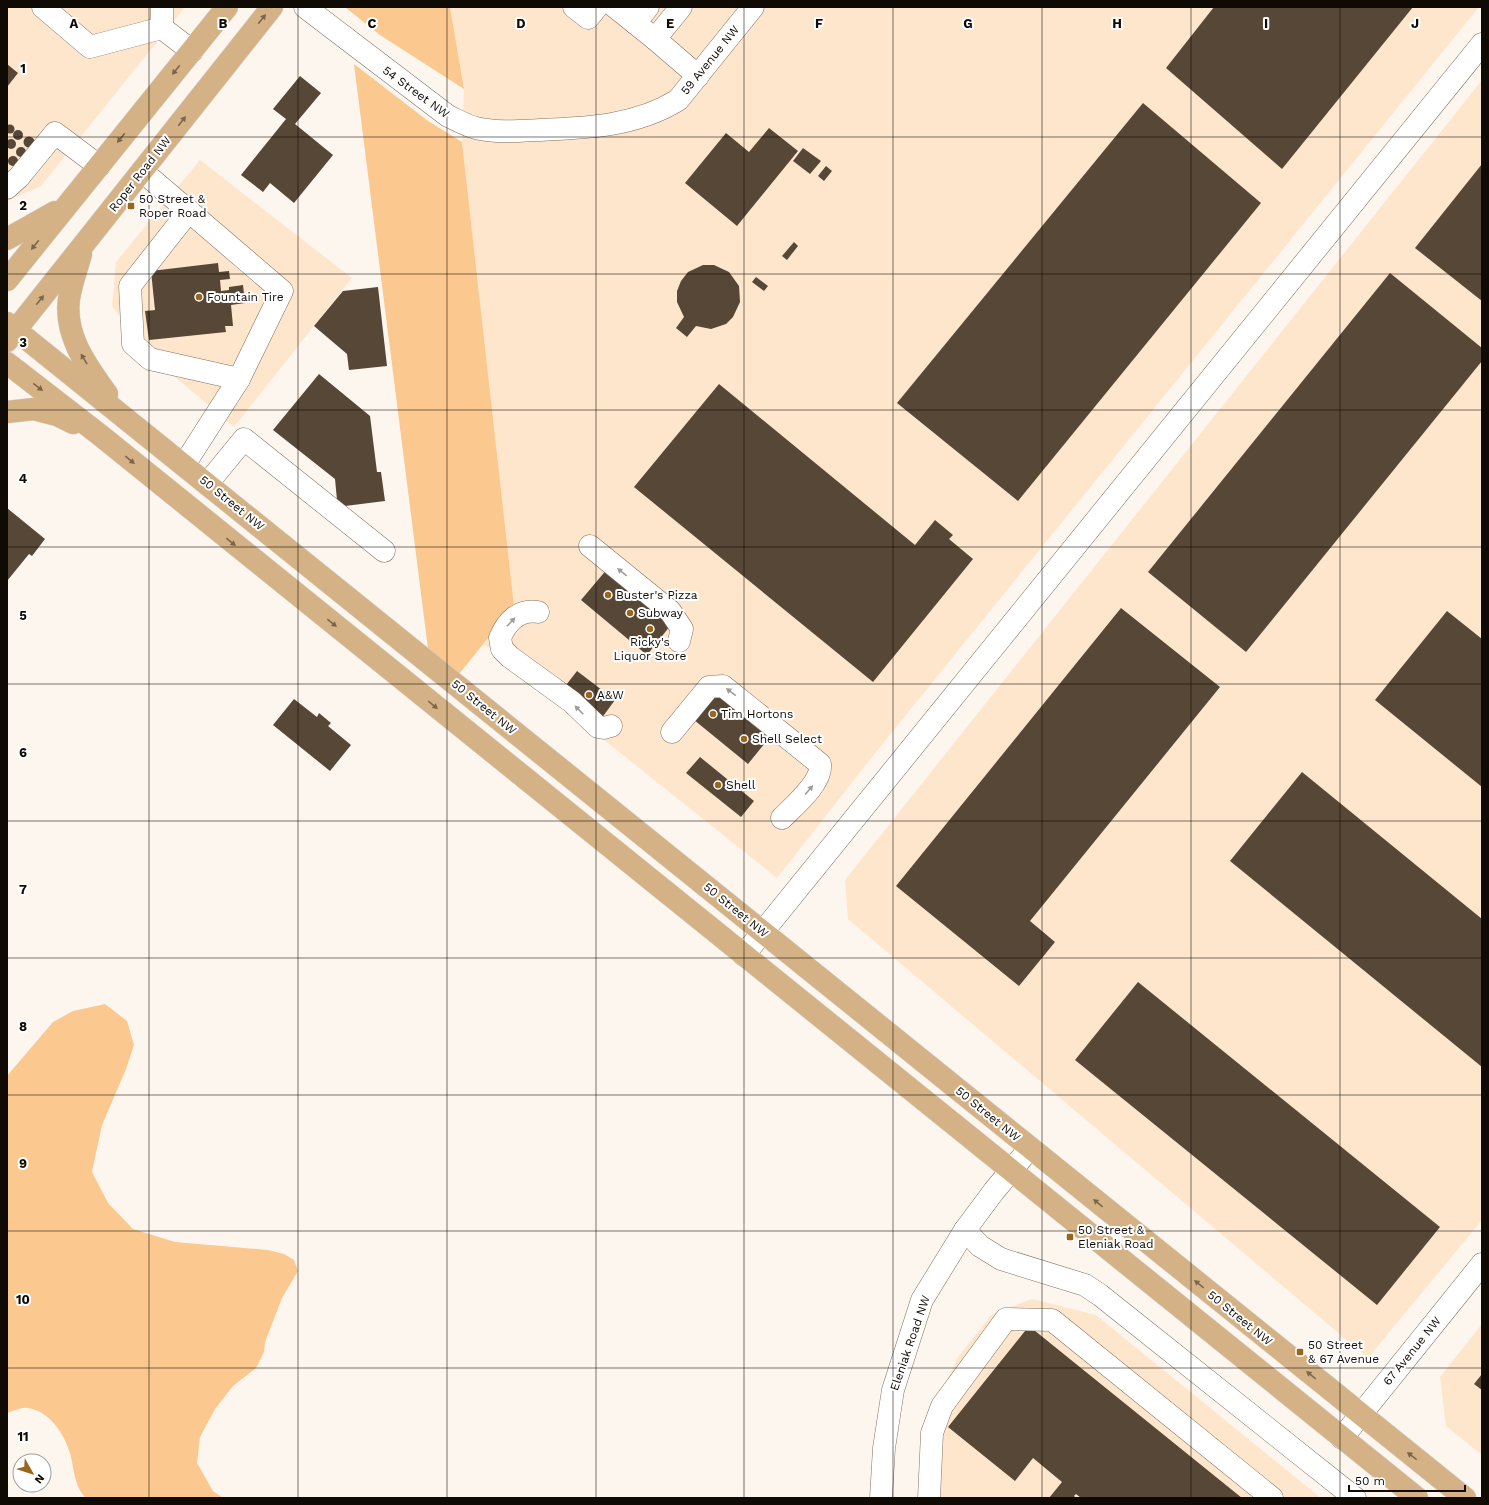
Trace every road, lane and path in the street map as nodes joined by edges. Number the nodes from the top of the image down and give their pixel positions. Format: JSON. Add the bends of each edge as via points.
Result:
{"nodes":[{"id":1,"x":43,"y":7,"type":"edge"},
{"id":2,"x":227,"y":7,"type":"edge"},
{"id":3,"x":272,"y":7,"type":"edge"},
{"id":4,"x":305,"y":7,"type":"edge"},
{"id":5,"x":574,"y":7,"type":"edge"},
{"id":6,"x":597,"y":7,"type":"edge"},
{"id":7,"x":615,"y":7,"type":"edge"},
{"id":8,"x":681,"y":7,"type":"edge"},
{"id":9,"x":753,"y":7,"type":"edge"},
{"id":10,"x":641,"y":15,"type":"edge"},
{"id":11,"x":162,"y":17,"type":"edge"},
{"id":12,"x":655,"y":39,"type":"junction"},
{"id":13,"x":1482,"y":44,"type":"edge"},
{"id":14,"x":192,"y":50,"type":"junction"},
{"id":15,"x":698,"y":76,"type":"junction"},
{"id":16,"x":663,"y":109,"type":"joint"},
{"id":17,"x":98,"y":166,"type":"junction"},
{"id":18,"x":142,"y":171,"type":"junction"},
{"id":19,"x":7,"y":188,"type":"edge"},
{"id":20,"x":68,"y":204,"type":"junction"},
{"id":21,"x":189,"y":211,"type":"junction"},
{"id":22,"x":7,"y":239,"type":"edge"},
{"id":23,"x":84,"y":244,"type":"junction"},
{"id":24,"x":7,"y":280,"type":"edge"},
{"id":25,"x":10,"y":332,"type":"edge"},
{"id":26,"x":7,"y":363,"type":"edge"},
{"id":27,"x":239,"y":379,"type":"junction"},
{"id":28,"x":7,"y":412,"type":"edge"},
{"id":29,"x":122,"y":415,"type":"junction"},
{"id":30,"x":100,"y":435,"type":"junction"},
{"id":31,"x":184,"y":465,"type":"junction"},
{"id":32,"x":207,"y":484,"type":"junction"},
{"id":33,"x":590,"y":546,"type":"dead end"},
{"id":34,"x":384,"y":551,"type":"dead end"},
{"id":35,"x":538,"y":612,"type":"dead end"},
{"id":36,"x":679,"y":641,"type":"dead end"},
{"id":37,"x":611,"y":726,"type":"dead end"},
{"id":38,"x":672,"y":732,"type":"dead end"},
{"id":39,"x":782,"y":818,"type":"dead end"},
{"id":40,"x":763,"y":931,"type":"junction"},
{"id":41,"x":744,"y":955,"type":"junction"},
{"id":42,"x":1030,"y":1148,"type":"junction"},
{"id":43,"x":1010,"y":1171,"type":"junction"},
{"id":44,"x":965,"y":1230,"type":"junction"},
{"id":45,"x":1482,"y":1264,"type":"edge"},
{"id":46,"x":1360,"y":1415,"type":"junction"},
{"id":47,"x":1342,"y":1438,"type":"junction"},
{"id":48,"x":881,"y":1498,"type":"edge"},
{"id":49,"x":929,"y":1498,"type":"edge"},
{"id":50,"x":1272,"y":1498,"type":"edge"},
{"id":51,"x":1355,"y":1498,"type":"edge"},
{"id":52,"x":1417,"y":1498,"type":"edge"},
{"id":53,"x":1465,"y":1498,"type":"edge"}],
"edges":[{"from":1,"to":11,"type":"street","via":[[90,47]]},
{"from":2,"to":14,"type":"main road"},
{"from":18,"to":3,"type":"main road","name":"Roper Road NW","one_way":true},
{"from":4,"to":16,"type":"street","name":"54 Street NW","via":[[448,116],[476,128],[503,132],[594,127],[634,120]]},
{"from":5,"to":6,"type":"street","via":[[588,18]]},
{"from":7,"to":10,"type":"street"},
{"from":8,"to":12,"type":"street"},
{"from":9,"to":15,"type":"street","name":"59 Avenue NW"},
{"from":10,"to":12,"type":"street"},
{"from":11,"to":14,"type":"street"},
{"from":12,"to":15,"type":"street"},
{"from":13,"to":40,"type":"street"},
{"from":14,"to":17,"type":"main road","one_way":true},
{"from":15,"to":16,"type":"street","name":"59 Avenue NW","via":[[678,100]]},
{"from":17,"to":19,"type":"street","via":[[55,133]]},
{"from":17,"to":20,"type":"main road"},
{"from":18,"to":21,"type":"street"},
{"from":18,"to":23,"type":"main road","name":"Roper Road NW"},
{"from":20,"to":22,"type":"main road","via":[[41,222]]},
{"from":20,"to":24,"type":"main road","one_way":true},
{"from":21,"to":27,"type":"street","via":[[282,291]]},
{"from":21,"to":27,"type":"street","via":[[130,286],[133,344],[150,359]]},
{"from":25,"to":23,"type":"main road","name":"Roper Road NW","one_way":true},
{"from":29,"to":23,"type":"main road","one_way":true,"via":[[85,362],[69,321],[70,293]]},
{"from":25,"to":29,"type":"main road","name":"50 Street NW"},
{"from":26,"to":30,"type":"main road","one_way":true},
{"from":27,"to":31,"type":"street"},
{"from":28,"to":30,"type":"main road","via":[[34,409],[57,415]]},
{"from":29,"to":31,"type":"main road","name":"50 Street NW"},
{"from":30,"to":41,"type":"main road","one_way":true},
{"from":31,"to":32,"type":"main road","name":"50 Street NW"},
{"from":32,"to":34,"type":"street","via":[[244,439]]},
{"from":32,"to":40,"type":"main road","name":"50 Street NW"},
{"from":36,"to":33,"type":"street","one_way":true,"via":[[682,629],[670,612]]},
{"from":37,"to":35,"type":"street","one_way":true,"via":[[598,727],[572,702],[510,657],[502,648],[500,638],[511,620],[528,611]]},
{"from":39,"to":38,"type":"street","one_way":true,"via":[[813,785],[819,775],[820,764],[723,686],[709,687]]},
{"from":40,"to":41,"type":"street"},
{"from":40,"to":42,"type":"main road","name":"50 Street NW"},
{"from":41,"to":43,"type":"main road"},
{"from":42,"to":43,"type":"street","name":"Eleniak Road NW"},
{"from":46,"to":42,"type":"main road","name":"50 Street NW","one_way":true},
{"from":43,"to":44,"type":"street","name":"Eleniak Road NW"},
{"from":43,"to":47,"type":"main road"},
{"from":44,"to":48,"type":"street","name":"Eleniak Road NW","via":[[922,1300],[893,1390],[884,1448]]},
{"from":44,"to":51,"type":"street","via":[[980,1246],[1001,1259],[1085,1285],[1100,1294]]},
{"from":45,"to":46,"type":"street","name":"67 Avenue NW"},
{"from":46,"to":47,"type":"street","name":"67 Avenue NW"},
{"from":53,"to":46,"type":"main road","name":"50 Street NW","one_way":true},
{"from":47,"to":52,"type":"main road"},
{"from":49,"to":50,"type":"street","via":[[932,1433],[942,1406],[1006,1319],[1052,1320]]}]}
